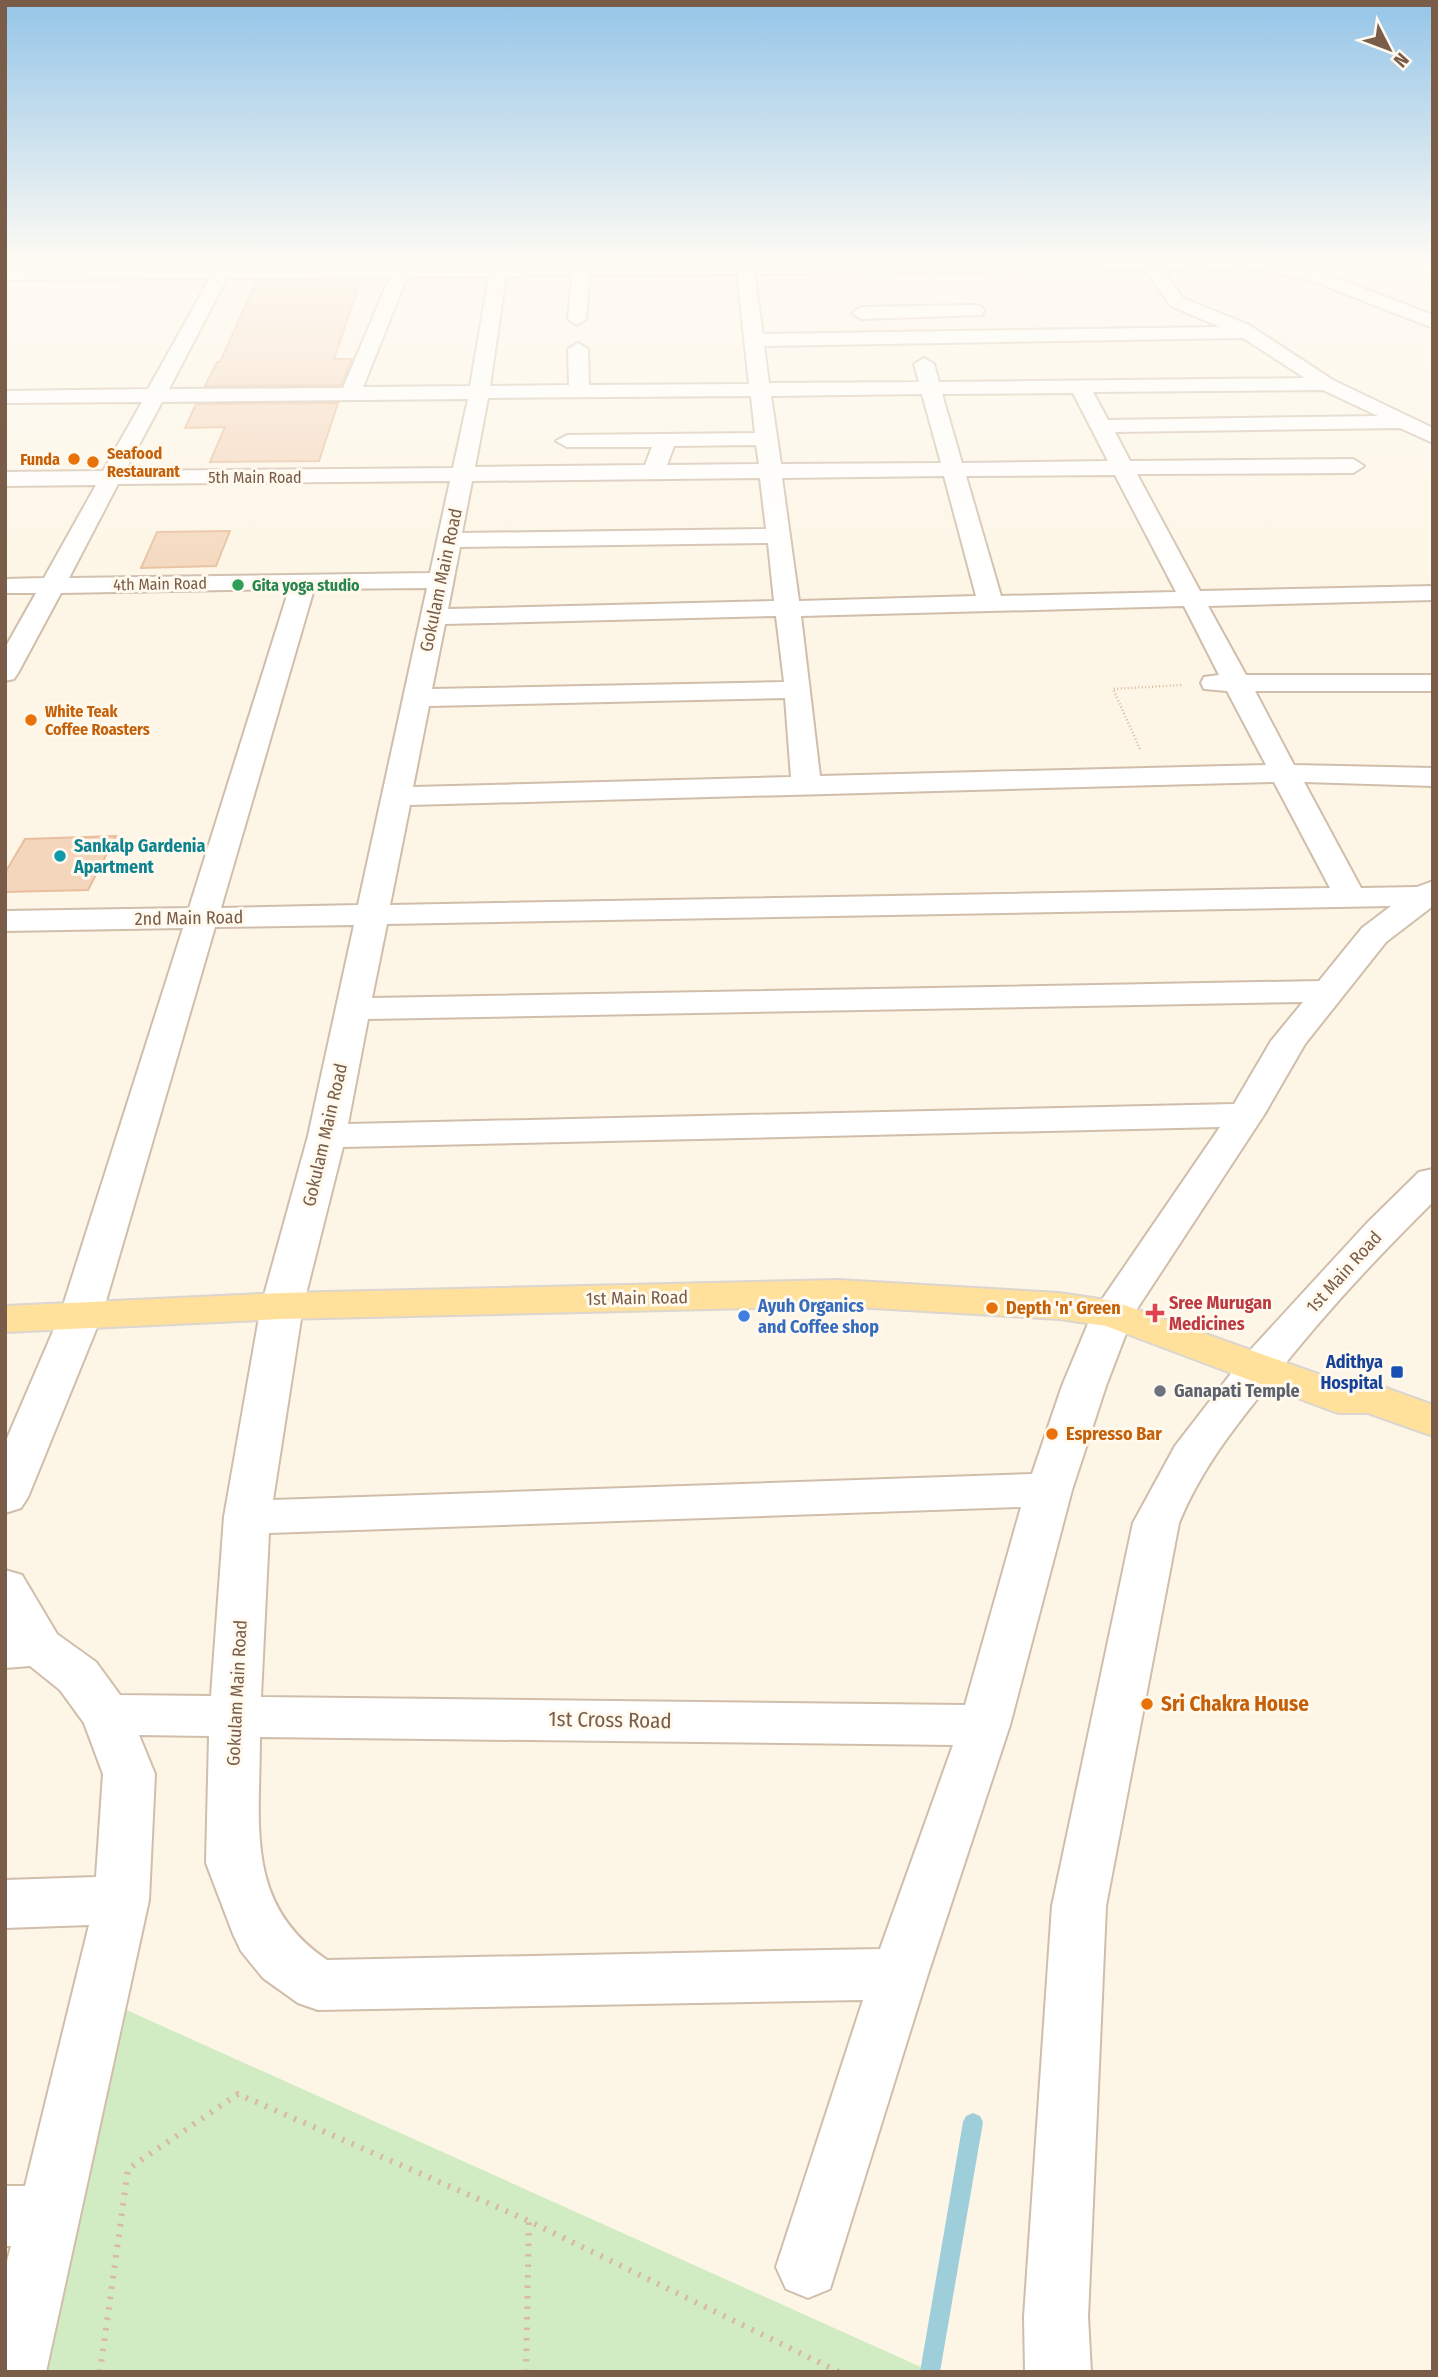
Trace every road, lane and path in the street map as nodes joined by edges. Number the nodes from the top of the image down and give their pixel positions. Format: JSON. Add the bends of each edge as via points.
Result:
{"nodes":[{"id":1,"x":168,"y":372,"type":"edge"},
{"id":2,"x":360,"y":372,"type":"edge"},
{"id":3,"x":482,"y":372,"type":"edge"},
{"id":4,"x":579,"y":372,"type":"edge"},
{"id":5,"x":757,"y":372,"type":"edge"},
{"id":6,"x":931,"y":372,"type":"edge"},
{"id":7,"x":1309,"y":372,"type":"edge"},
{"id":8,"x":1326,"y":384,"type":"junction"},
{"id":9,"x":1080,"y":387,"type":"junction"},
{"id":10,"x":931,"y":389,"type":"junction"},
{"id":11,"x":759,"y":391,"type":"junction"},
{"id":12,"x":579,"y":393,"type":"junction"},
{"id":13,"x":479,"y":394,"type":"junction"},
{"id":14,"x":350,"y":395,"type":"junction"},
{"id":15,"x":5,"y":397,"type":"edge"},
{"id":16,"x":154,"y":397,"type":"junction"},
{"id":17,"x":1406,"y":422,"type":"junction"},
{"id":18,"x":1101,"y":426,"type":"junction"},
{"id":19,"x":1433,"y":437,"type":"edge"},
{"id":20,"x":765,"y":439,"type":"junction"},
{"id":21,"x":665,"y":440,"type":"junction"},
{"id":22,"x":567,"y":441,"type":"dead end"},
{"id":23,"x":1353,"y":466,"type":"dead end"},
{"id":24,"x":1123,"y":467,"type":"junction"},
{"id":25,"x":954,"y":468,"type":"junction"},
{"id":26,"x":768,"y":470,"type":"junction"},
{"id":27,"x":654,"y":472,"type":"junction"},
{"id":28,"x":462,"y":476,"type":"junction"},
{"id":29,"x":111,"y":478,"type":"junction"},
{"id":30,"x":5,"y":479,"type":"edge"},
{"id":31,"x":776,"y":536,"type":"junction"},
{"id":32,"x":449,"y":540,"type":"junction"},
{"id":33,"x":441,"y":580,"type":"junction"},
{"id":34,"x":304,"y":582,"type":"junction"},
{"id":35,"x":5,"y":586,"type":"edge"},
{"id":36,"x":52,"y":586,"type":"junction"},
{"id":37,"x":1433,"y":593,"type":"edge"},
{"id":38,"x":1194,"y":601,"type":"junction"},
{"id":39,"x":991,"y":605,"type":"junction"},
{"id":40,"x":785,"y":610,"type":"junction"},
{"id":41,"x":433,"y":617,"type":"junction"},
{"id":42,"x":5,"y":673,"type":"edge"},
{"id":43,"x":1225,"y":682,"type":"junction"},
{"id":44,"x":1433,"y":683,"type":"edge"},
{"id":45,"x":797,"y":690,"type":"junction"},
{"id":46,"x":417,"y":698,"type":"junction"},
{"id":47,"x":1149,"y":773,"type":"junction"},
{"id":48,"x":1284,"y":773,"type":"junction"},
{"id":49,"x":1433,"y":777,"type":"edge"},
{"id":50,"x":806,"y":785,"type":"junction"},
{"id":51,"x":397,"y":796,"type":"junction"},
{"id":52,"x":1431,"y":894,"type":"edge"},
{"id":53,"x":1350,"y":897,"type":"junction"},
{"id":54,"x":373,"y":914,"type":"junction"},
{"id":55,"x":201,"y":918,"type":"junction"},
{"id":56,"x":5,"y":921,"type":"edge"},
{"id":57,"x":1329,"y":991,"type":"junction"},
{"id":58,"x":354,"y":1009,"type":"junction"},
{"id":59,"x":1246,"y":1115,"type":"junction"},
{"id":60,"x":327,"y":1136,"type":"junction"},
{"id":61,"x":1433,"y":1180,"type":"edge"},
{"id":62,"x":282,"y":1306,"type":"junction"},
{"id":63,"x":1113,"y":1314,"type":"junction"},
{"id":64,"x":80,"y":1315,"type":"junction"},
{"id":65,"x":5,"y":1319,"type":"edge"},
{"id":66,"x":1258,"y":1367,"type":"junction"},
{"id":67,"x":1339,"y":1398,"type":"junction"},
{"id":68,"x":1433,"y":1421,"type":"edge"},
{"id":69,"x":1433,"y":1448,"type":"edge"},
{"id":70,"x":1049,"y":1490,"type":"junction"},
{"id":71,"x":5,"y":1497,"type":"edge"},
{"id":72,"x":247,"y":1517,"type":"junction"},
{"id":73,"x":5,"y":1588,"type":"edge"},
{"id":74,"x":77,"y":1680,"type":"edge"},
{"id":75,"x":223,"y":1715,"type":"junction"},
{"id":76,"x":985,"y":1725,"type":"junction"},
{"id":77,"x":122,"y":1900,"type":"junction"},
{"id":78,"x":5,"y":1904,"type":"edge"},
{"id":79,"x":900,"y":1974,"type":"junction"},
{"id":80,"x":27,"y":2216,"type":"edge"},
{"id":81,"x":529,"y":2221,"type":"junction"},
{"id":82,"x":808,"y":2267,"type":"dead end"},
{"id":83,"x":13,"y":2372,"type":"edge"},
{"id":84,"x":100,"y":2372,"type":"edge"},
{"id":85,"x":526,"y":2372,"type":"edge"},
{"id":86,"x":839,"y":2372,"type":"edge"},
{"id":87,"x":1058,"y":2372,"type":"edge"}],
"edges":[{"from":1,"to":16,"type":"street"},
{"from":2,"to":14,"type":"street"},
{"from":3,"to":13,"type":"street","name":"Gokulam Main Road"},
{"from":4,"to":12,"type":"street"},
{"from":5,"to":11,"type":"street"},
{"from":6,"to":10,"type":"street"},
{"from":7,"to":8,"type":"street"},
{"from":8,"to":9,"type":"street"},
{"from":8,"to":17,"type":"street"},
{"from":9,"to":10,"type":"street"},
{"from":9,"to":18,"type":"street"},
{"from":10,"to":11,"type":"street"},
{"from":10,"to":25,"type":"street"},
{"from":11,"to":12,"type":"street"},
{"from":11,"to":20,"type":"street"},
{"from":12,"to":13,"type":"street"},
{"from":13,"to":14,"type":"street"},
{"from":13,"to":28,"type":"street","name":"Gokulam Main Road"},
{"from":14,"to":16,"type":"street"},
{"from":15,"to":16,"type":"street"},
{"from":16,"to":29,"type":"street"},
{"from":17,"to":18,"type":"street"},
{"from":17,"to":19,"type":"street"},
{"from":18,"to":24,"type":"street"},
{"from":20,"to":21,"type":"street"},
{"from":20,"to":26,"type":"street"},
{"from":21,"to":22,"type":"street"},
{"from":21,"to":27,"type":"street"},
{"from":23,"to":24,"type":"street","name":"5th Main Road"},
{"from":24,"to":25,"type":"street","name":"5th Main Road"},
{"from":24,"to":38,"type":"street"},
{"from":25,"to":26,"type":"street","name":"5th Main Road"},
{"from":25,"to":39,"type":"street"},
{"from":26,"to":27,"type":"street","name":"5th Main Road"},
{"from":26,"to":31,"type":"street"},
{"from":27,"to":28,"type":"street","name":"5th Main Road"},
{"from":28,"to":29,"type":"street","name":"5th Main Road"},
{"from":28,"to":32,"type":"street","name":"Gokulam Main Road"},
{"from":29,"to":30,"type":"street","name":"5th Main Road"},
{"from":29,"to":36,"type":"street"},
{"from":31,"to":32,"type":"street"},
{"from":31,"to":40,"type":"street"},
{"from":32,"to":33,"type":"street","name":"Gokulam Main Road"},
{"from":33,"to":34,"type":"street","name":"4th Main Road"},
{"from":33,"to":41,"type":"street","name":"Gokulam Main Road"},
{"from":34,"to":36,"type":"street","name":"4th Main Road"},
{"from":34,"to":55,"type":"street"},
{"from":35,"to":36,"type":"street","name":"4th Main Road"},
{"from":36,"to":42,"type":"street"},
{"from":37,"to":38,"type":"street"},
{"from":38,"to":39,"type":"street"},
{"from":38,"to":43,"type":"street"},
{"from":39,"to":40,"type":"street"},
{"from":40,"to":41,"type":"street"},
{"from":40,"to":45,"type":"street"},
{"from":41,"to":46,"type":"street","name":"Gokulam Main Road"},
{"from":43,"to":44,"type":"street"},
{"from":43,"to":47,"type":"path","via":[[1113,689]]},
{"from":43,"to":48,"type":"street"},
{"from":45,"to":46,"type":"street"},
{"from":45,"to":50,"type":"street"},
{"from":46,"to":51,"type":"street","name":"Gokulam Main Road"},
{"from":47,"to":48,"type":"street"},
{"from":47,"to":50,"type":"street"},
{"from":48,"to":49,"type":"street"},
{"from":48,"to":53,"type":"street"},
{"from":50,"to":51,"type":"street"},
{"from":51,"to":54,"type":"street","name":"Gokulam Main Road"},
{"from":52,"to":53,"type":"street","name":"2nd Main Road"},
{"from":52,"to":57,"type":"street","via":[[1374,935]]},
{"from":53,"to":54,"type":"street","name":"2nd Main Road"},
{"from":54,"to":55,"type":"street","name":"2nd Main Road"},
{"from":54,"to":58,"type":"street","name":"Gokulam Main Road"},
{"from":55,"to":56,"type":"street","name":"2nd Main Road"},
{"from":55,"to":64,"type":"street"},
{"from":57,"to":58,"type":"street"},
{"from":57,"to":59,"type":"street","via":[[1289,1041]]},
{"from":58,"to":60,"type":"street","name":"Gokulam Main Road"},
{"from":59,"to":60,"type":"street"},
{"from":59,"to":63,"type":"street"},
{"from":60,"to":62,"type":"street","name":"Gokulam Main Road"},
{"from":61,"to":66,"type":"street","name":"1st Main Road","via":[[1363,1248]]},
{"from":62,"to":63,"type":"main road","name":"1st Main Road","via":[[839,1293],[1059,1306]]},
{"from":62,"to":64,"type":"main road","name":"1st Main Road"},
{"from":62,"to":72,"type":"street","name":"Gokulam Main Road"},
{"from":63,"to":66,"type":"main road","name":"1st Main Road"},
{"from":63,"to":70,"type":"street"},
{"from":64,"to":65,"type":"main road","name":"1st Main Road"},
{"from":64,"to":71,"type":"street"},
{"from":66,"to":67,"type":"main road","name":"1st Main Road"},
{"from":66,"to":87,"type":"street","via":[[1188,1458],[1156,1523],[1079,1906],[1056,2317]]},
{"from":67,"to":68,"type":"main road","name":"1st Main Road","via":[[1372,1398]]},
{"from":67,"to":69,"type":"main road","name":"1st Main Road","via":[[1356,1418]]},
{"from":70,"to":72,"type":"street"},
{"from":70,"to":76,"type":"street"},
{"from":72,"to":75,"type":"street","name":"Gokulam Main Road"},
{"from":73,"to":74,"type":"street"},
{"from":74,"to":75,"type":"street","name":"1st Cross Road"},
{"from":74,"to":77,"type":"street","via":[[129,1774]]},
{"from":75,"to":76,"type":"street","name":"1st Cross Road"},
{"from":75,"to":79,"type":"street","name":"Gokulam Main Road","via":[[233,1863],[261,1934],[284,1961],[318,1985]]},
{"from":76,"to":79,"type":"street"},
{"from":77,"to":78,"type":"street"},
{"from":77,"to":80,"type":"street"},
{"from":79,"to":82,"type":"street"},
{"from":80,"to":83,"type":"street"},
{"from":81,"to":84,"type":"path","via":[[238,2094],[128,2169]]},
{"from":81,"to":85,"type":"path"},
{"from":81,"to":86,"type":"path"}]}
